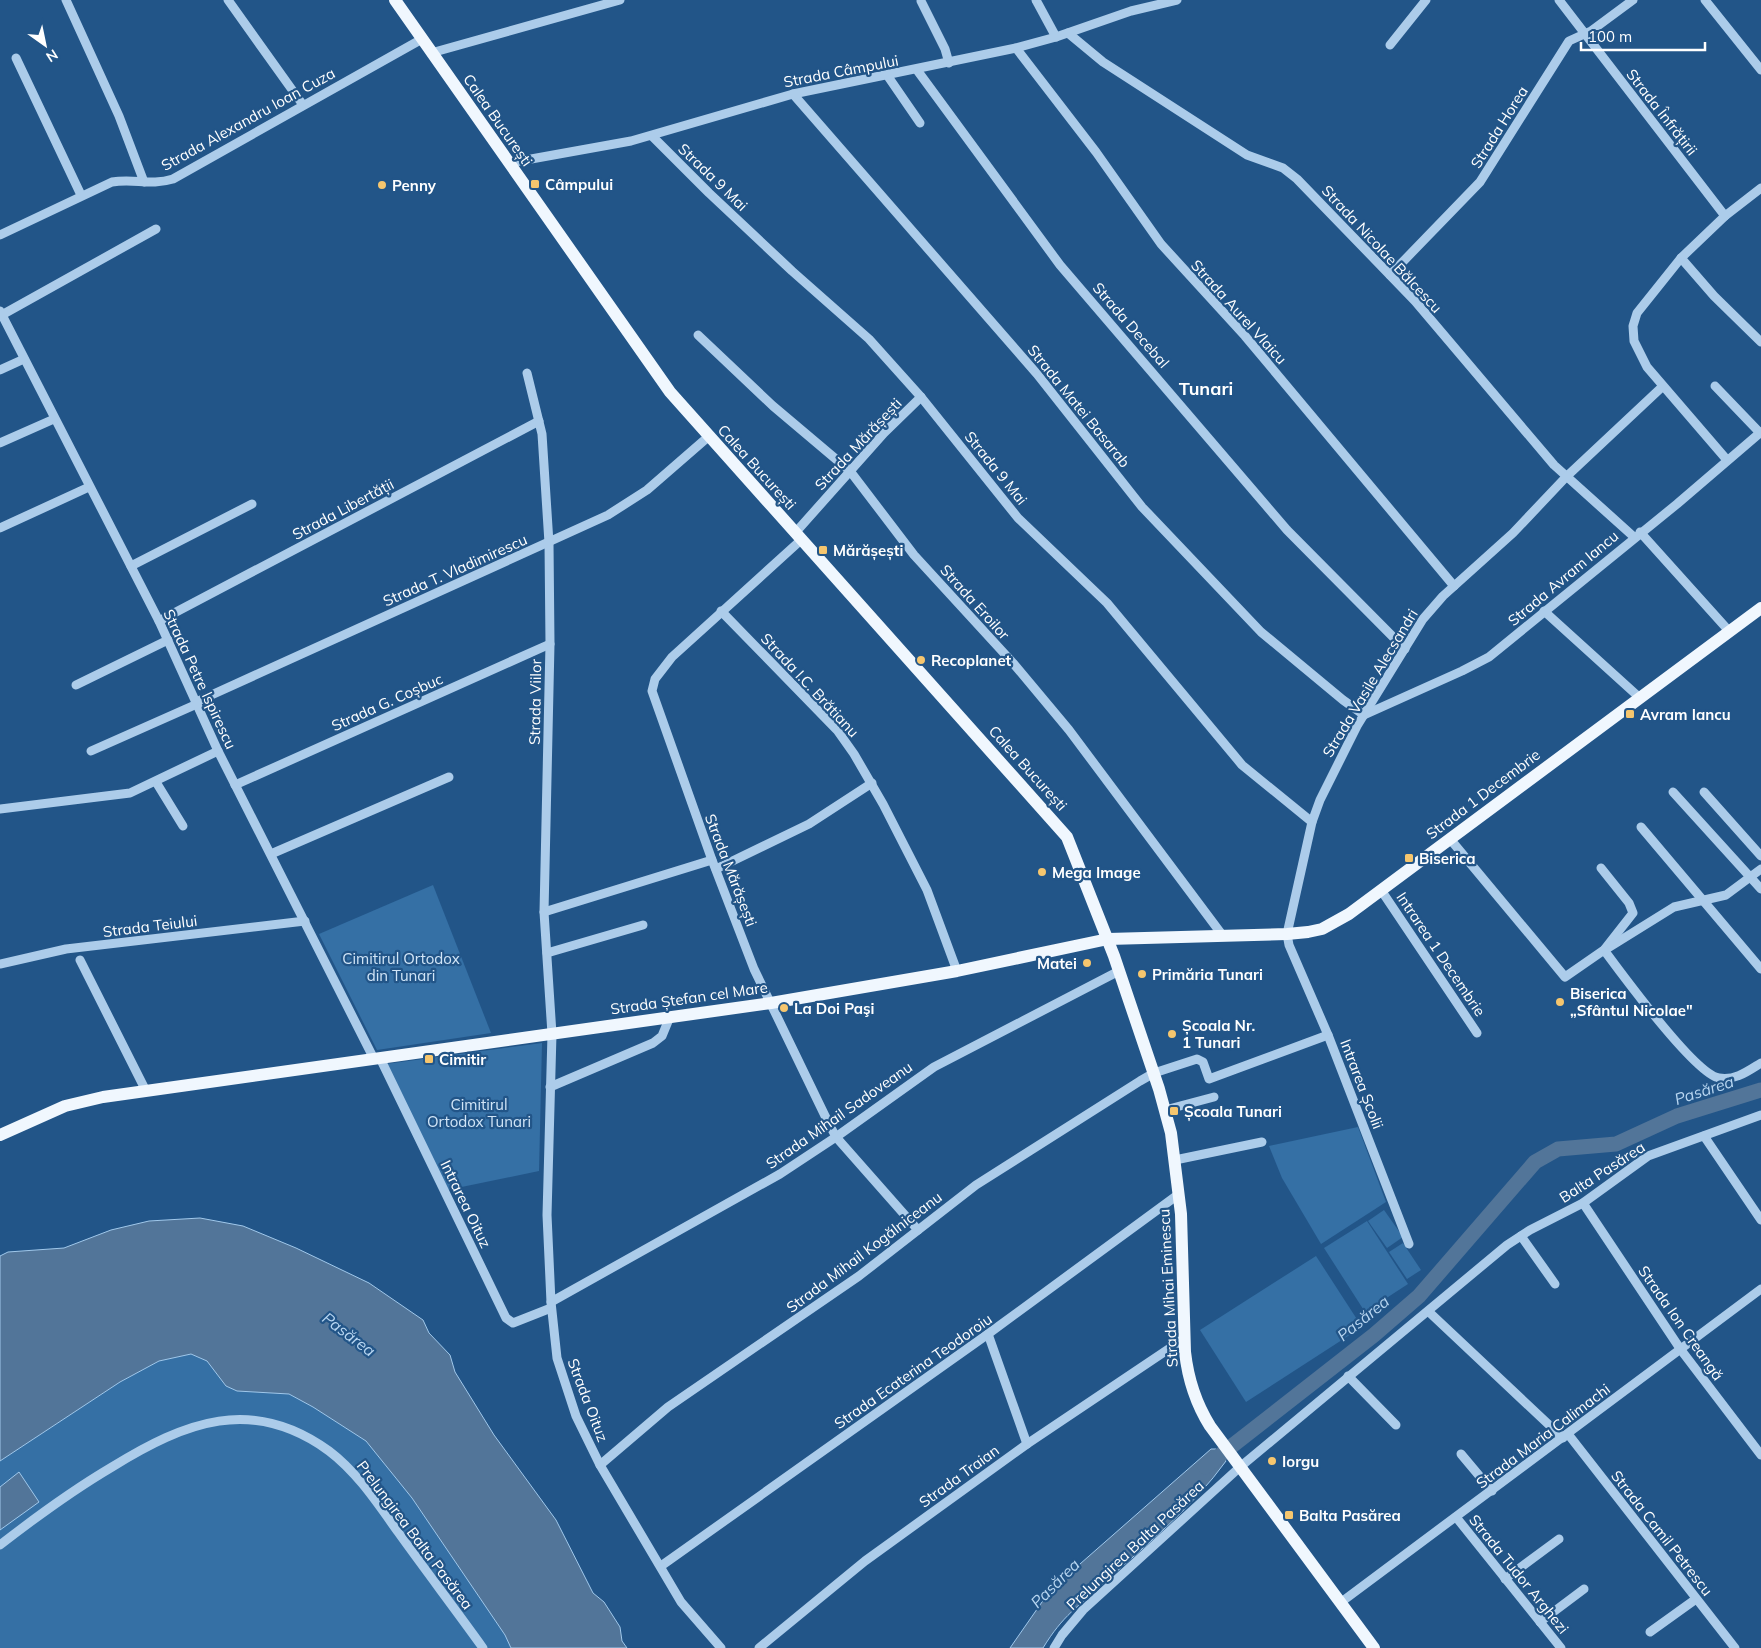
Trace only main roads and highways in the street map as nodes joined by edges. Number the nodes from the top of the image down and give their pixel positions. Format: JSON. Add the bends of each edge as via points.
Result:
{"nodes":[{"id":1,"x":395,"y":0,"type":"edge"},
{"id":2,"x":1761,"y":608,"type":"edge"},
{"id":3,"x":1108,"y":939,"type":"junction"},
{"id":4,"x":0,"y":1135,"type":"edge"},
{"id":5,"x":1374,"y":1648,"type":"edge"}],
"edges":[{"from":1,"to":3,"type":"main road","name":"Calea București","via":[[656,372],[708,437],[1063,832],[1074,850]]},
{"from":2,"to":3,"type":"main road","name":"Strada 1 Decembrie","via":[[1336,922],[1322,929],[1287,934]]},
{"from":3,"to":4,"type":"main road","name":"Strada Ștefan cel Mare","via":[[957,971],[771,1003],[94,1099],[65,1106]]},
{"from":3,"to":5,"type":"main road","name":"Strada Mihai Eminescu","via":[[1165,1110],[1175,1160],[1187,1369],[1194,1396],[1218,1436]]}]}
